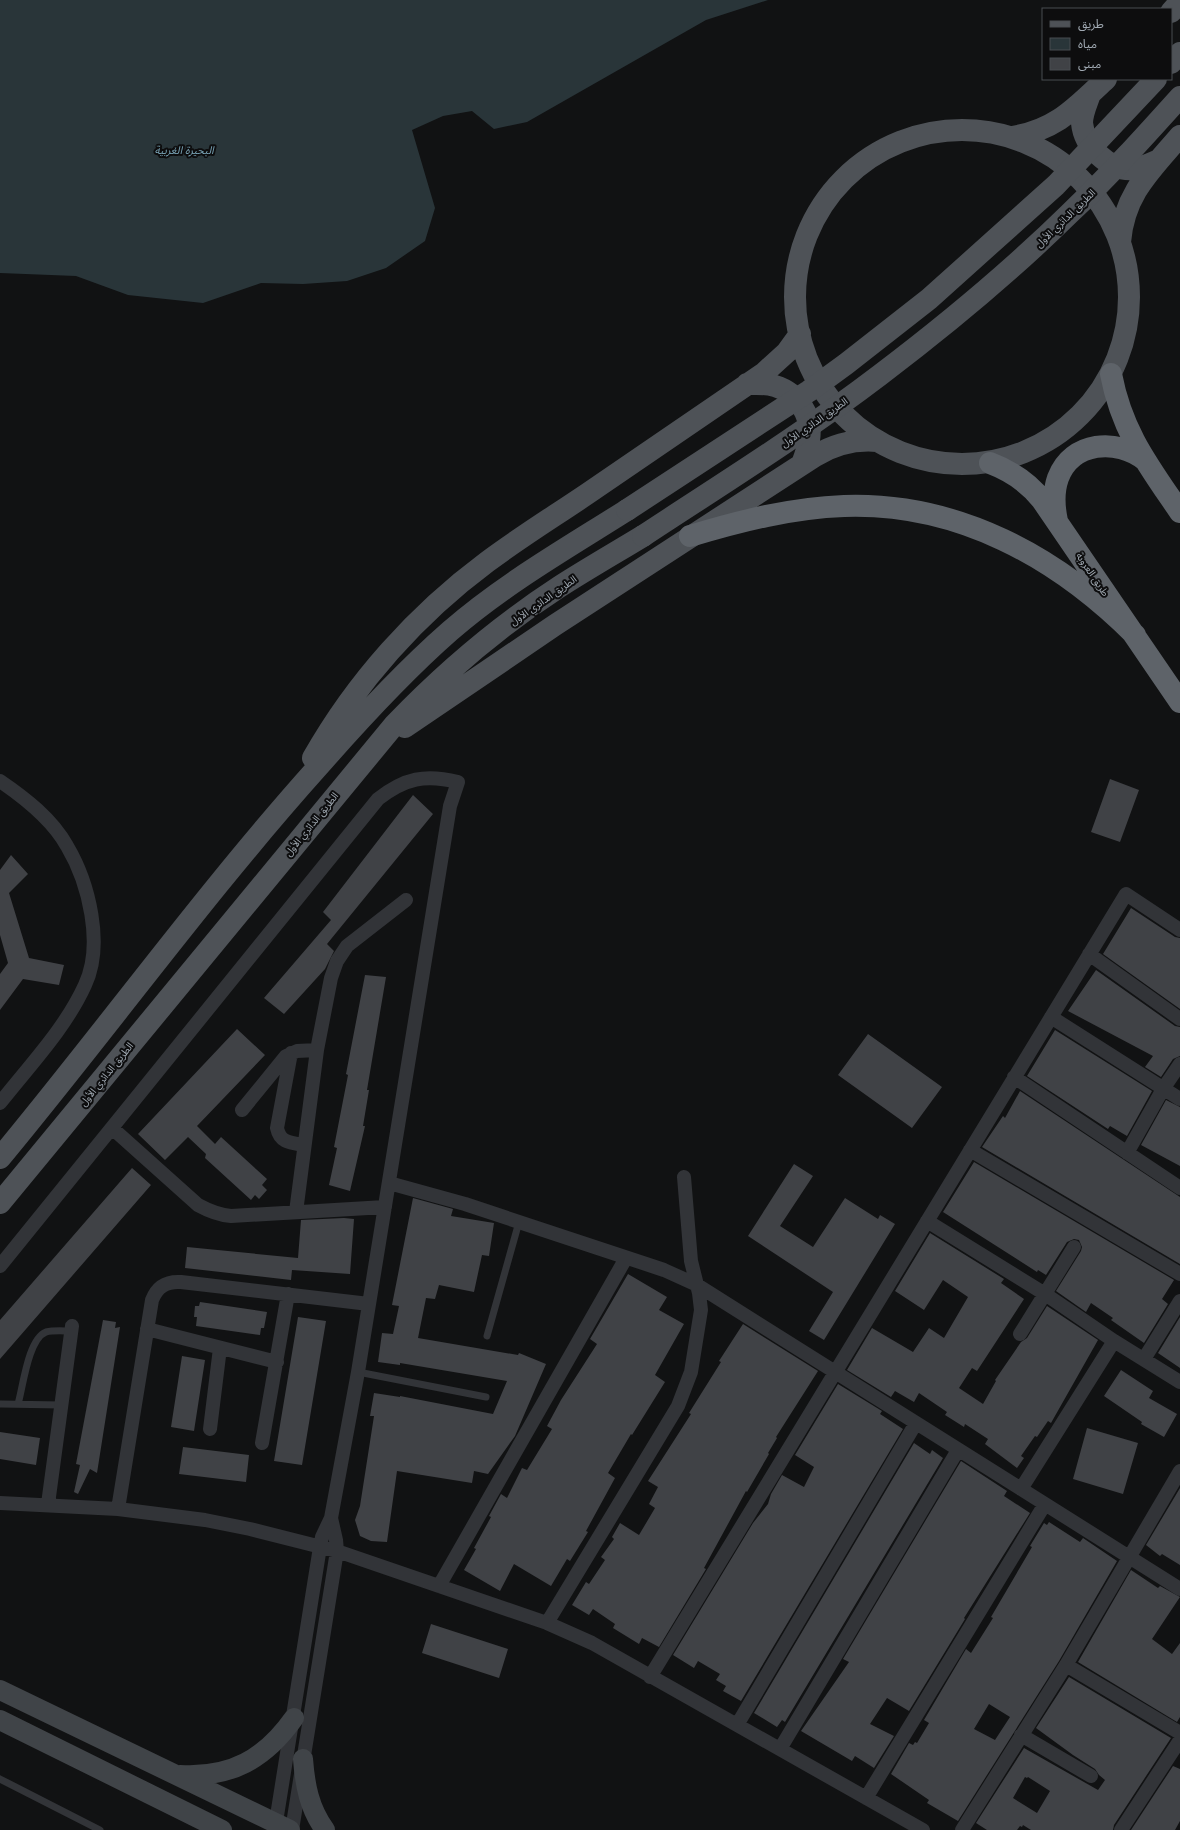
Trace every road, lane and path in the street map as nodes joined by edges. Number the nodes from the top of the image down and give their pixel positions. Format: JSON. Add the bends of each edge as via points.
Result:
{"nodes":[{"id":1,"x":1180,"y":2,"type":"edge"},
{"id":2,"x":1172,"y":11,"type":"edge"},
{"id":3,"x":1180,"y":53,"type":"edge"},
{"id":4,"x":1172,"y":62,"type":"edge"},
{"id":5,"x":1155,"y":80,"type":"edge"},
{"id":6,"x":1098,"y":86,"type":"edge"},
{"id":7,"x":1180,"y":97,"type":"edge"},
{"id":8,"x":1180,"y":136,"type":"edge"},
{"id":9,"x":1012,"y":137,"type":"junction"},
{"id":10,"x":1159,"y":160,"type":"junction"},
{"id":11,"x":1120,"y":242,"type":"junction"},
{"id":12,"x":800,"y":334,"type":"junction"},
{"id":13,"x":1111,"y":374,"type":"junction"},
{"id":14,"x":747,"y":384,"type":"junction"},
{"id":15,"x":877,"y":441,"type":"junction"},
{"id":16,"x":1146,"y":461,"type":"junction"},
{"id":17,"x":990,"y":463,"type":"junction"},
{"id":18,"x":802,"y":464,"type":"junction"},
{"id":19,"x":1180,"y":512,"type":"edge"},
{"id":20,"x":1057,"y":522,"type":"junction"},
{"id":21,"x":690,"y":536,"type":"junction"},
{"id":22,"x":1135,"y":635,"type":"junction"},
{"id":23,"x":1180,"y":702,"type":"edge"},
{"id":24,"x":371,"y":751,"type":"junction"},
{"id":25,"x":0,"y":781,"type":"edge"},
{"id":26,"x":290,"y":798,"type":"junction"},
{"id":27,"x":406,"y":900,"type":"dead end"},
{"id":28,"x":1180,"y":930,"type":"edge"},
{"id":29,"x":1089,"y":954,"type":"junction"},
{"id":30,"x":1051,"y":1016,"type":"junction"},
{"id":31,"x":1180,"y":1019,"type":"edge"},
{"id":32,"x":317,"y":1050,"type":"junction"},
{"id":33,"x":291,"y":1053,"type":"junction"},
{"id":34,"x":1180,"y":1064,"type":"edge"},
{"id":35,"x":1014,"y":1077,"type":"junction"},
{"id":36,"x":1163,"y":1089,"type":"junction"},
{"id":37,"x":1180,"y":1099,"type":"edge"},
{"id":38,"x":0,"y":1103,"type":"edge"},
{"id":39,"x":242,"y":1110,"type":"dead end"},
{"id":40,"x":112,"y":1128,"type":"junction"},
{"id":41,"x":304,"y":1144,"type":"junction"},
{"id":42,"x":970,"y":1150,"type":"junction"},
{"id":43,"x":1127,"y":1153,"type":"junction"},
{"id":44,"x":0,"y":1158,"type":"edge"},
{"id":45,"x":684,"y":1177,"type":"dead end"},
{"id":46,"x":389,"y":1183,"type":"junction"},
{"id":47,"x":1180,"y":1188,"type":"edge"},
{"id":48,"x":0,"y":1203,"type":"edge"},
{"id":49,"x":385,"y":1207,"type":"junction"},
{"id":50,"x":296,"y":1212,"type":"junction"},
{"id":51,"x":927,"y":1221,"type":"junction"},
{"id":52,"x":519,"y":1222,"type":"junction"},
{"id":53,"x":1074,"y":1247,"type":"dead end"},
{"id":54,"x":626,"y":1258,"type":"junction"},
{"id":55,"x":0,"y":1266,"type":"edge"},
{"id":56,"x":1180,"y":1274,"type":"edge"},
{"id":57,"x":697,"y":1285,"type":"junction"},
{"id":58,"x":288,"y":1294,"type":"junction"},
{"id":59,"x":1045,"y":1294,"type":"junction"},
{"id":60,"x":1180,"y":1301,"type":"edge"},
{"id":61,"x":370,"y":1304,"type":"junction"},
{"id":62,"x":72,"y":1328,"type":"joint"},
{"id":63,"x":147,"y":1329,"type":"junction"},
{"id":64,"x":1020,"y":1334,"type":"dead end"},
{"id":65,"x":487,"y":1336,"type":"dead end"},
{"id":66,"x":1114,"y":1341,"type":"junction"},
{"id":67,"x":220,"y":1348,"type":"junction"},
{"id":68,"x":1144,"y":1359,"type":"junction"},
{"id":69,"x":277,"y":1362,"type":"junction"},
{"id":70,"x":358,"y":1372,"type":"junction"},
{"id":71,"x":835,"y":1372,"type":"junction"},
{"id":72,"x":1180,"y":1382,"type":"edge"},
{"id":73,"x":486,"y":1397,"type":"dead end"},
{"id":74,"x":2,"y":1404,"type":"dead end"},
{"id":75,"x":18,"y":1404,"type":"junction"},
{"id":76,"x":62,"y":1405,"type":"junction"},
{"id":77,"x":916,"y":1423,"type":"junction"},
{"id":78,"x":210,"y":1429,"type":"dead end"},
{"id":79,"x":262,"y":1443,"type":"dead end"},
{"id":80,"x":958,"y":1450,"type":"junction"},
{"id":81,"x":1180,"y":1471,"type":"edge"},
{"id":82,"x":1021,"y":1489,"type":"junction"},
{"id":83,"x":0,"y":1503,"type":"edge"},
{"id":84,"x":48,"y":1504,"type":"junction"},
{"id":85,"x":1045,"y":1504,"type":"junction"},
{"id":86,"x":118,"y":1509,"type":"junction"},
{"id":87,"x":331,"y":1518,"type":"junction"},
{"id":88,"x":320,"y":1547,"type":"junction"},
{"id":89,"x":337,"y":1551,"type":"junction"},
{"id":90,"x":1129,"y":1557,"type":"junction"},
{"id":91,"x":439,"y":1586,"type":"junction"},
{"id":92,"x":1180,"y":1589,"type":"edge"},
{"id":93,"x":547,"y":1623,"type":"junction"},
{"id":94,"x":1066,"y":1665,"type":"junction"},
{"id":95,"x":650,"y":1677,"type":"junction"},
{"id":96,"x":0,"y":1690,"type":"edge"},
{"id":97,"x":294,"y":1718,"type":"junction"},
{"id":98,"x":0,"y":1720,"type":"edge"},
{"id":99,"x":737,"y":1725,"type":"junction"},
{"id":100,"x":1180,"y":1733,"type":"edge"},
{"id":101,"x":1021,"y":1735,"type":"junction"},
{"id":102,"x":1180,"y":1740,"type":"edge"},
{"id":103,"x":780,"y":1749,"type":"junction"},
{"id":104,"x":303,"y":1758,"type":"junction"},
{"id":105,"x":175,"y":1774,"type":"junction"},
{"id":106,"x":1091,"y":1776,"type":"dead end"},
{"id":107,"x":0,"y":1779,"type":"edge"},
{"id":108,"x":866,"y":1798,"type":"junction"},
{"id":109,"x":215,"y":1828,"type":"edge"},
{"id":110,"x":283,"y":1828,"type":"edge"},
{"id":111,"x":100,"y":1830,"type":"edge"},
{"id":112,"x":325,"y":1830,"type":"edge"},
{"id":113,"x":923,"y":1830,"type":"edge"},
{"id":114,"x":962,"y":1830,"type":"edge"},
{"id":115,"x":1121,"y":1830,"type":"edge"}],
"edges":[{"from":1,"to":2,"type":"main road"},
{"from":3,"to":4,"type":"main road"},
{"from":5,"to":26,"type":"main road","bridge":true,"via":[[1056,185],[929,299],[846,364],[809,391],[499,592],[450,631],[368,710]]},
{"from":6,"to":9,"type":"main road","via":[[1060,120],[1036,132]]},
{"from":6,"to":10,"type":"main road","via":[[1082,122],[1086,138],[1095,151],[1108,162],[1124,169],[1142,167]]},
{"from":7,"to":24,"type":"main road","name":"الطريق الدائري الأول","bridge":true,"via":[[1063,220],[995,282],[918,346],[804,430],[643,536],[559,587],[484,642],[421,698]]},
{"from":8,"to":10,"type":"main road"},
{"from":9,"to":11,"type":"main road","via":[[1048,153],[1078,177],[1103,207]]},
{"from":9,"to":12,"type":"main road","via":[[974,130],[923,134],[880,151],[849,174],[824,203],[802,250],[796,295]]},
{"from":10,"to":11,"type":"main road","via":[[1131,198],[1125,212]]},
{"from":11,"to":13,"type":"main road","via":[[1130,299],[1124,338]]},
{"from":12,"to":14,"type":"main road","via":[[779,361]]},
{"from":12,"to":15,"type":"main road","via":[[805,352],[822,387],[846,417]]},
{"from":13,"to":16,"type":"highway","via":[[1123,420]]},
{"from":13,"to":17,"type":"main road","via":[[1089,406],[1061,433],[1027,452]]},
{"from":14,"to":18,"type":"main road","via":[[782,388],[802,406],[810,432]]},
{"from":14,"to":26,"type":"main road","via":[[486,562],[428,612],[354,695],[320,744]]},
{"from":15,"to":17,"type":"main road","via":[[894,450],[932,462]]},
{"from":15,"to":18,"type":"main road","via":[[839,444]]},
{"from":16,"to":19,"type":"highway"},
{"from":16,"to":20,"type":"highway","via":[[1131,451],[1115,446],[1099,446],[1077,455],[1058,478],[1054,502]]},
{"from":17,"to":20,"type":"highway","name":"طريق العروبة","via":[[1008,470],[1025,482],[1042,500]]},
{"from":18,"to":21,"type":"main road"},
{"from":20,"to":22,"type":"highway","name":"طريق العروبة"},
{"from":21,"to":22,"type":"highway","via":[[748,520],[812,509],[845,506],[918,513],[970,526],[1025,550],[1079,585]]},
{"from":21,"to":24,"type":"main road"},
{"from":22,"to":23,"type":"highway","name":"طريق العروبة"},
{"from":24,"to":48,"type":"main road","name":"الطريق الدائري الأول"},
{"from":25,"to":38,"type":"street","via":[[42,815],[67,845],[83,880],[93,917],[94,951],[86,984],[71,1012]]},
{"from":26,"to":44,"type":"main road","via":[[206,898]]},
{"from":27,"to":32,"type":"street","via":[[347,946],[337,961],[331,978]]},
{"from":28,"to":29,"type":"street","via":[[1126,894]]},
{"from":29,"to":30,"type":"street"},
{"from":29,"to":31,"type":"street"},
{"from":30,"to":35,"type":"street"},
{"from":30,"to":36,"type":"street"},
{"from":32,"to":33,"type":"street"},
{"from":32,"to":41,"type":"street"},
{"from":33,"to":39,"type":"street","via":[[281,1060]]},
{"from":33,"to":41,"type":"street","via":[[277,1128],[281,1139],[286,1142]]},
{"from":34,"to":36,"type":"street"},
{"from":35,"to":42,"type":"street"},
{"from":35,"to":43,"type":"street"},
{"from":36,"to":37,"type":"street"},
{"from":36,"to":43,"type":"street"},
{"from":40,"to":46,"type":"street","via":[[378,799],[406,782],[439,777],[458,782],[450,806]]},
{"from":40,"to":50,"type":"street","via":[[198,1205],[209,1211],[231,1216]]},
{"from":40,"to":55,"type":"street"},
{"from":41,"to":50,"type":"street"},
{"from":42,"to":51,"type":"street"},
{"from":42,"to":56,"type":"street"},
{"from":43,"to":47,"type":"street"},
{"from":45,"to":57,"type":"street","via":[[691,1261]]},
{"from":46,"to":49,"type":"street"},
{"from":46,"to":52,"type":"street"},
{"from":49,"to":50,"type":"street"},
{"from":49,"to":61,"type":"street"},
{"from":51,"to":59,"type":"street"},
{"from":51,"to":71,"type":"street"},
{"from":52,"to":54,"type":"street"},
{"from":52,"to":65,"type":"lane"},
{"from":53,"to":59,"type":"street"},
{"from":54,"to":57,"type":"street","via":[[664,1270]]},
{"from":54,"to":91,"type":"street"},
{"from":57,"to":71,"type":"street"},
{"from":57,"to":93,"type":"street","via":[[700,1318],[691,1372],[682,1398]]},
{"from":58,"to":61,"type":"street"},
{"from":58,"to":63,"type":"street","via":[[174,1282],[166,1284],[154,1294]]},
{"from":58,"to":69,"type":"street"},
{"from":59,"to":64,"type":"street"},
{"from":59,"to":66,"type":"street"},
{"from":60,"to":68,"type":"street"},
{"from":61,"to":70,"type":"street"},
{"from":62,"to":75,"type":"lane","via":[[46,1332],[38,1338],[32,1348]]},
{"from":62,"to":76,"type":"street"},
{"from":63,"to":67,"type":"street"},
{"from":63,"to":86,"type":"street"},
{"from":66,"to":68,"type":"street"},
{"from":66,"to":82,"type":"street"},
{"from":67,"to":69,"type":"street"},
{"from":67,"to":78,"type":"street"},
{"from":68,"to":72,"type":"street"},
{"from":69,"to":79,"type":"street"},
{"from":70,"to":73,"type":"lane"},
{"from":70,"to":87,"type":"street"},
{"from":71,"to":77,"type":"street"},
{"from":71,"to":95,"type":"street"},
{"from":74,"to":75,"type":"lane"},
{"from":75,"to":76,"type":"lane"},
{"from":76,"to":84,"type":"street"},
{"from":77,"to":80,"type":"street"},
{"from":77,"to":99,"type":"street"},
{"from":80,"to":82,"type":"street"},
{"from":80,"to":103,"type":"street"},
{"from":81,"to":90,"type":"street"},
{"from":82,"to":85,"type":"street"},
{"from":83,"to":84,"type":"street"},
{"from":84,"to":86,"type":"street"},
{"from":85,"to":90,"type":"street"},
{"from":85,"to":108,"type":"street"},
{"from":86,"to":88,"type":"street","via":[[205,1520]]},
{"from":87,"to":88,"type":"street"},
{"from":87,"to":89,"type":"street"},
{"from":88,"to":89,"type":"street"},
{"from":88,"to":97,"type":"street"},
{"from":89,"to":91,"type":"street"},
{"from":89,"to":104,"type":"street"},
{"from":90,"to":92,"type":"street"},
{"from":90,"to":94,"type":"street"},
{"from":91,"to":93,"type":"street"},
{"from":93,"to":95,"type":"street","via":[[592,1643]]},
{"from":94,"to":100,"type":"street"},
{"from":94,"to":101,"type":"street"},
{"from":95,"to":99,"type":"street"},
{"from":96,"to":105,"type":"main road"},
{"from":97,"to":105,"type":"main road","via":[[278,1739],[252,1760],[215,1774]]},
{"from":97,"to":110,"type":"street"},
{"from":98,"to":109,"type":"main road"},
{"from":99,"to":103,"type":"street"},
{"from":101,"to":106,"type":"street"},
{"from":101,"to":114,"type":"street"},
{"from":102,"to":115,"type":"street"},
{"from":103,"to":108,"type":"street"},
{"from":104,"to":110,"type":"street"},
{"from":104,"to":112,"type":"main road","via":[[310,1802]]},
{"from":105,"to":110,"type":"main road"},
{"from":107,"to":111,"type":"lane"},
{"from":108,"to":113,"type":"street"}]}
